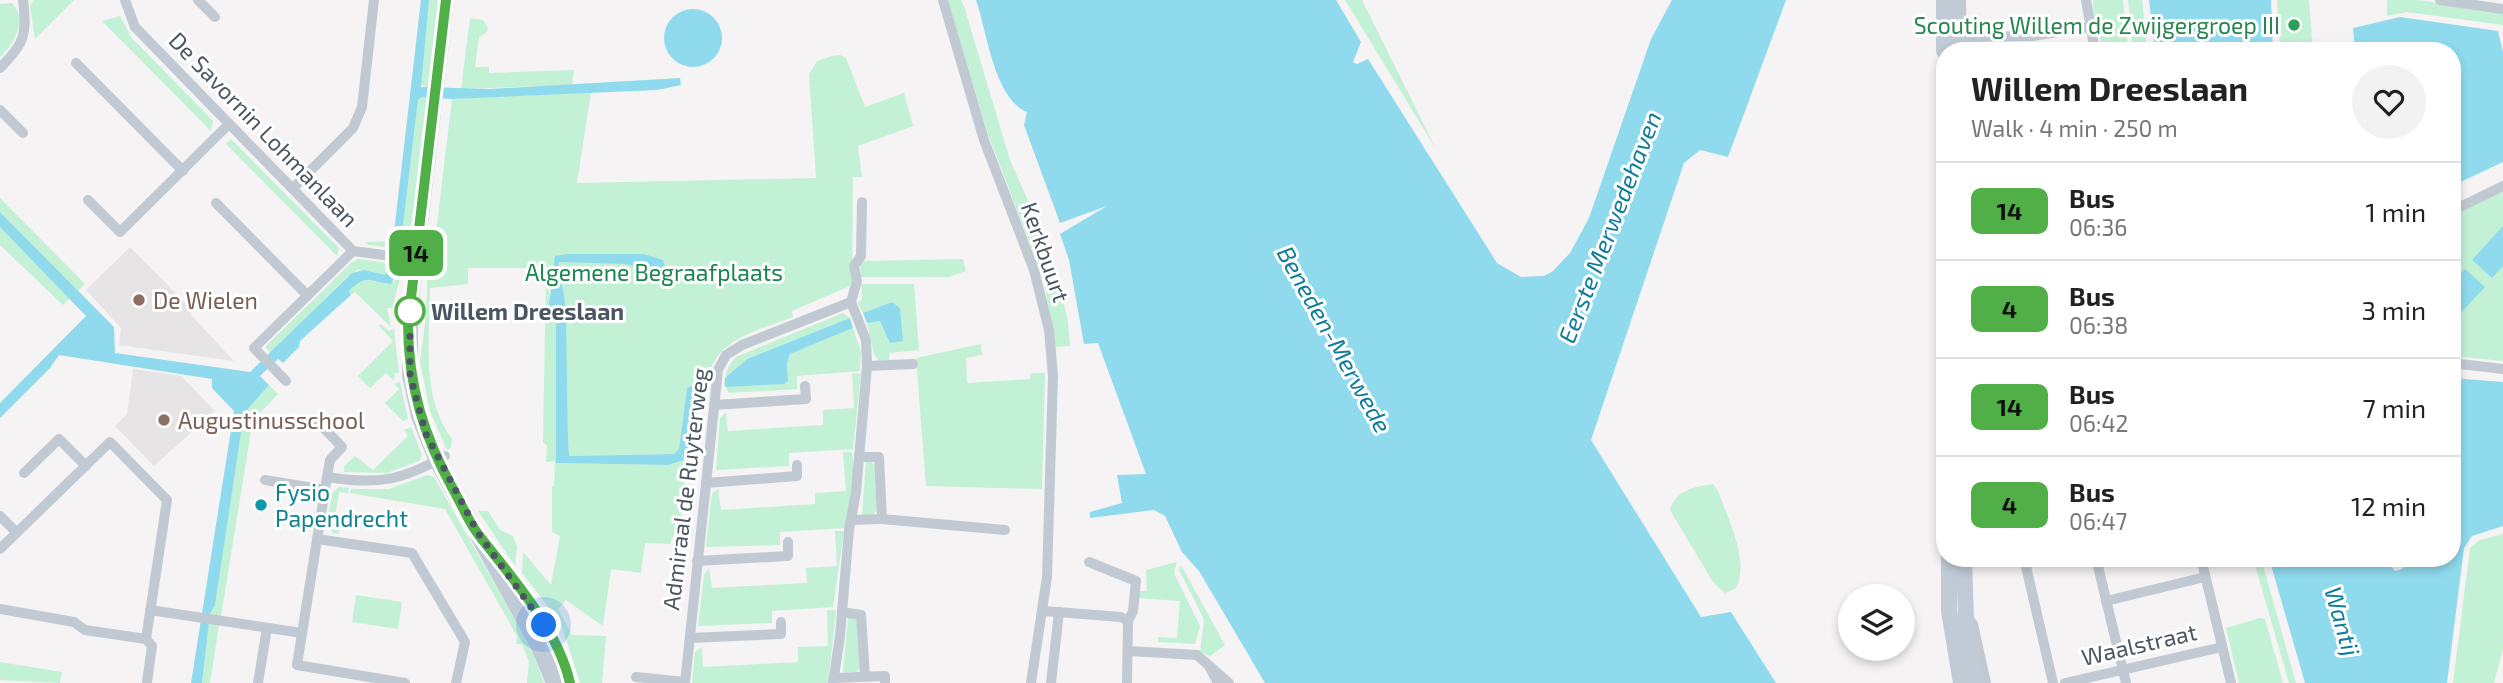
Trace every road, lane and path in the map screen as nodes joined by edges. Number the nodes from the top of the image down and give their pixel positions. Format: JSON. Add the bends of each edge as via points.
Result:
{"nodes":[{"id":1,"x":23,"y":0,"type":"edge"},
{"id":2,"x":125,"y":0,"type":"edge"},
{"id":3,"x":198,"y":0,"type":"edge"},
{"id":4,"x":374,"y":0,"type":"edge"},
{"id":5,"x":446,"y":0,"type":"edge"},
{"id":6,"x":943,"y":0,"type":"edge"},
{"id":7,"x":2086,"y":0,"type":"edge"},
{"id":8,"x":2440,"y":0,"type":"edge"},
{"id":9,"x":2503,"y":9,"type":"edge"},
{"id":10,"x":215,"y":17,"type":"dead end"},
{"id":11,"x":1956,"y":20,"type":"edge"},
{"id":12,"x":2090,"y":27,"type":"junction"},
{"id":13,"x":1947,"y":42,"type":"edge"},
{"id":14,"x":1964,"y":42,"type":"edge"},
{"id":15,"x":2093,"y":42,"type":"edge"},
{"id":16,"x":76,"y":63,"type":"dead end"},
{"id":17,"x":0,"y":68,"type":"edge"},
{"id":18,"x":0,"y":110,"type":"edge"},
{"id":19,"x":229,"y":124,"type":"junction"},
{"id":20,"x":23,"y":133,"type":"dead end"},
{"id":21,"x":183,"y":172,"type":"junction"},
{"id":22,"x":2503,"y":186,"type":"edge"},
{"id":23,"x":293,"y":188,"type":"junction"},
{"id":24,"x":88,"y":200,"type":"dead end"},
{"id":25,"x":862,"y":202,"type":"dead end"},
{"id":26,"x":216,"y":203,"type":"dead end"},
{"id":27,"x":2461,"y":207,"type":"edge"},
{"id":28,"x":353,"y":251,"type":"junction"},
{"id":29,"x":415,"y":260,"type":"junction"},
{"id":30,"x":306,"y":295,"type":"junction"},
{"id":31,"x":851,"y":302,"type":"junction"},
{"id":32,"x":913,"y":364,"type":"dead end"},
{"id":33,"x":2461,"y":364,"type":"edge"},
{"id":34,"x":867,"y":366,"type":"junction"},
{"id":35,"x":2503,"y":369,"type":"edge"},
{"id":36,"x":286,"y":381,"type":"dead end"},
{"id":37,"x":805,"y":386,"type":"dead end"},
{"id":38,"x":714,"y":405,"type":"junction"},
{"id":39,"x":317,"y":422,"type":"dead end"},
{"id":40,"x":859,"y":457,"type":"junction"},
{"id":41,"x":441,"y":459,"type":"junction"},
{"id":42,"x":797,"y":465,"type":"dead end"},
{"id":43,"x":86,"y":466,"type":"junction"},
{"id":44,"x":24,"y":473,"type":"dead end"},
{"id":45,"x":327,"y":477,"type":"junction"},
{"id":46,"x":265,"y":480,"type":"dead end"},
{"id":47,"x":706,"y":482,"type":"junction"},
{"id":48,"x":325,"y":490,"type":"junction"},
{"id":49,"x":0,"y":516,"type":"edge"},
{"id":50,"x":882,"y":519,"type":"junction"},
{"id":51,"x":852,"y":520,"type":"junction"},
{"id":52,"x":1005,"y":530,"type":"dead end"},
{"id":53,"x":16,"y":532,"type":"junction"},
{"id":54,"x":478,"y":533,"type":"junction"},
{"id":55,"x":317,"y":539,"type":"junction"},
{"id":56,"x":788,"y":542,"type":"dead end"},
{"id":57,"x":0,"y":549,"type":"edge"},
{"id":58,"x":697,"y":561,"type":"junction"},
{"id":59,"x":1089,"y":562,"type":"dead end"},
{"id":60,"x":1949,"y":567,"type":"edge"},
{"id":61,"x":1964,"y":567,"type":"edge"},
{"id":62,"x":2026,"y":567,"type":"edge"},
{"id":63,"x":2098,"y":567,"type":"edge"},
{"id":64,"x":2203,"y":567,"type":"edge"},
{"id":65,"x":2205,"y":577,"type":"junction"},
{"id":66,"x":2106,"y":601,"type":"junction"},
{"id":67,"x":0,"y":609,"type":"edge"},
{"id":68,"x":150,"y":610,"type":"junction"},
{"id":69,"x":1044,"y":611,"type":"junction"},
{"id":70,"x":842,"y":612,"type":"junction"},
{"id":71,"x":1059,"y":612,"type":"junction"},
{"id":72,"x":1964,"y":612,"type":"junction"},
{"id":73,"x":1128,"y":621,"type":"junction"},
{"id":74,"x":780,"y":622,"type":"dead end"},
{"id":75,"x":268,"y":628,"type":"junction"},
{"id":76,"x":302,"y":633,"type":"junction"},
{"id":77,"x":690,"y":638,"type":"junction"},
{"id":78,"x":146,"y":639,"type":"junction"},
{"id":79,"x":2222,"y":647,"type":"junction"},
{"id":80,"x":1129,"y":651,"type":"junction"},
{"id":81,"x":1206,"y":661,"type":"junction"},
{"id":82,"x":2122,"y":669,"type":"junction"},
{"id":83,"x":636,"y":677,"type":"dead end"},
{"id":84,"x":864,"y":677,"type":"junction"},
{"id":85,"x":834,"y":681,"type":"edge"},
{"id":86,"x":147,"y":682,"type":"edge"},
{"id":87,"x":258,"y":683,"type":"edge"},
{"id":88,"x":405,"y":683,"type":"edge"},
{"id":89,"x":456,"y":683,"type":"edge"},
{"id":90,"x":555,"y":683,"type":"edge"},
{"id":91,"x":570,"y":683,"type":"edge"},
{"id":92,"x":685,"y":683,"type":"edge"},
{"id":93,"x":885,"y":683,"type":"edge"},
{"id":94,"x":1031,"y":683,"type":"edge"},
{"id":95,"x":1051,"y":683,"type":"edge"},
{"id":96,"x":1127,"y":683,"type":"edge"},
{"id":97,"x":1218,"y":683,"type":"edge"},
{"id":98,"x":1229,"y":683,"type":"edge"},
{"id":99,"x":1962,"y":683,"type":"edge"},
{"id":100,"x":1976,"y":683,"type":"edge"},
{"id":101,"x":1986,"y":683,"type":"edge"},
{"id":102,"x":2053,"y":683,"type":"edge"},
{"id":103,"x":2065,"y":683,"type":"edge"},
{"id":104,"x":2126,"y":683,"type":"edge"},
{"id":105,"x":2231,"y":683,"type":"edge"}],
"edges":[{"from":1,"to":17,"type":"street","via":[[23,41]]},
{"from":2,"to":19,"type":"street","name":"De Savornin Lohmanlaan","via":[[135,27]]},
{"from":3,"to":10,"type":"street"},
{"from":4,"to":23,"type":"street","via":[[356,123]]},
{"from":5,"to":29,"type":"street"},
{"from":6,"to":69,"type":"street","name":"Kerkbuurt","via":[[984,140],[1034,270],[1049,330],[1053,389]]},
{"from":7,"to":12,"type":"street"},
{"from":8,"to":9,"type":"street"},
{"from":11,"to":12,"type":"street","via":[[2032,36]]},
{"from":11,"to":13,"type":"street"},
{"from":11,"to":14,"type":"street"},
{"from":12,"to":15,"type":"street"},
{"from":16,"to":21,"type":"street"},
{"from":18,"to":20,"type":"street"},
{"from":19,"to":21,"type":"street"},
{"from":19,"to":23,"type":"street","name":"De Savornin Lohmanlaan"},
{"from":21,"to":24,"type":"street","via":[[120,232]]},
{"from":22,"to":27,"type":"street"},
{"from":23,"to":28,"type":"street","name":"De Savornin Lohmanlaan"},
{"from":25,"to":31,"type":"street","via":[[860,256]]},
{"from":26,"to":30,"type":"street"},
{"from":28,"to":29,"type":"street"},
{"from":28,"to":30,"type":"street"},
{"from":29,"to":41,"type":"street","via":[[408,323],[410,375],[419,416]]},
{"from":30,"to":36,"type":"street","via":[[254,348]]},
{"from":31,"to":34,"type":"street","via":[[866,340]]},
{"from":31,"to":38,"type":"street","name":"Admiraal de Ruyterweg","via":[[726,355],[718,370]]},
{"from":32,"to":34,"type":"street"},
{"from":33,"to":35,"type":"street"},
{"from":34,"to":40,"type":"street"},
{"from":37,"to":38,"type":"street","via":[[806,399]]},
{"from":38,"to":47,"type":"street","name":"Admiraal de Ruyterweg"},
{"from":39,"to":45,"type":"street","via":[[342,447],[330,460]]},
{"from":40,"to":50,"type":"street","via":[[879,457]]},
{"from":40,"to":51,"type":"street"},
{"from":41,"to":45,"type":"street","via":[[383,482]]},
{"from":41,"to":54,"type":"street"},
{"from":42,"to":47,"type":"street","via":[[797,476]]},
{"from":43,"to":44,"type":"street","via":[[59,439]]},
{"from":43,"to":53,"type":"street"},
{"from":43,"to":68,"type":"street","via":[[110,442],[167,500]]},
{"from":45,"to":48,"type":"street"},
{"from":46,"to":48,"type":"street"},
{"from":47,"to":58,"type":"street","name":"Admiraal de Ruyterweg"},
{"from":48,"to":55,"type":"street"},
{"from":49,"to":53,"type":"street"},
{"from":50,"to":51,"type":"street"},
{"from":50,"to":52,"type":"street"},
{"from":51,"to":70,"type":"street"},
{"from":53,"to":57,"type":"street"},
{"from":54,"to":90,"type":"street"},
{"from":54,"to":91,"type":"street","via":[[554,641]]},
{"from":55,"to":76,"type":"street"},
{"from":55,"to":89,"type":"street","via":[[412,553],[465,642]]},
{"from":56,"to":58,"type":"street","via":[[788,556]]},
{"from":58,"to":77,"type":"street","name":"Admiraal de Ruyterweg"},
{"from":59,"to":73,"type":"street","via":[[1136,581]]},
{"from":60,"to":99,"type":"street","via":[[1949,611]]},
{"from":61,"to":72,"type":"street"},
{"from":62,"to":102,"type":"street"},
{"from":63,"to":66,"type":"street"},
{"from":64,"to":65,"type":"street"},
{"from":65,"to":66,"type":"street"},
{"from":65,"to":79,"type":"street"},
{"from":66,"to":82,"type":"street"},
{"from":67,"to":78,"type":"street"},
{"from":68,"to":75,"type":"street"},
{"from":68,"to":78,"type":"street"},
{"from":69,"to":71,"type":"street"},
{"from":69,"to":94,"type":"street","name":"Kerkbuurt"},
{"from":70,"to":84,"type":"street","via":[[861,615]]},
{"from":70,"to":85,"type":"street"},
{"from":71,"to":73,"type":"street"},
{"from":71,"to":95,"type":"street"},
{"from":72,"to":100,"type":"street","via":[[1966,648]]},
{"from":72,"to":101,"type":"street","via":[[1973,624]]},
{"from":73,"to":80,"type":"street"},
{"from":74,"to":77,"type":"street","via":[[781,634]]},
{"from":75,"to":76,"type":"street"},
{"from":75,"to":87,"type":"street"},
{"from":76,"to":88,"type":"street","via":[[297,665]]},
{"from":77,"to":92,"type":"street","name":"Admiraal de Ruyterweg"},
{"from":78,"to":86,"type":"street","via":[[152,646]]},
{"from":79,"to":82,"type":"street","name":"Waalstraat"},
{"from":79,"to":105,"type":"street"},
{"from":80,"to":81,"type":"street","via":[[1197,654]]},
{"from":80,"to":96,"type":"street"},
{"from":81,"to":97,"type":"street"},
{"from":81,"to":98,"type":"street"},
{"from":82,"to":103,"type":"street","name":"Waalstraat"},
{"from":82,"to":104,"type":"street"},
{"from":83,"to":92,"type":"street","name":"Admiraal de Ruyterweg"},
{"from":84,"to":85,"type":"street"},
{"from":84,"to":93,"type":"street","via":[[885,676]]}]}
